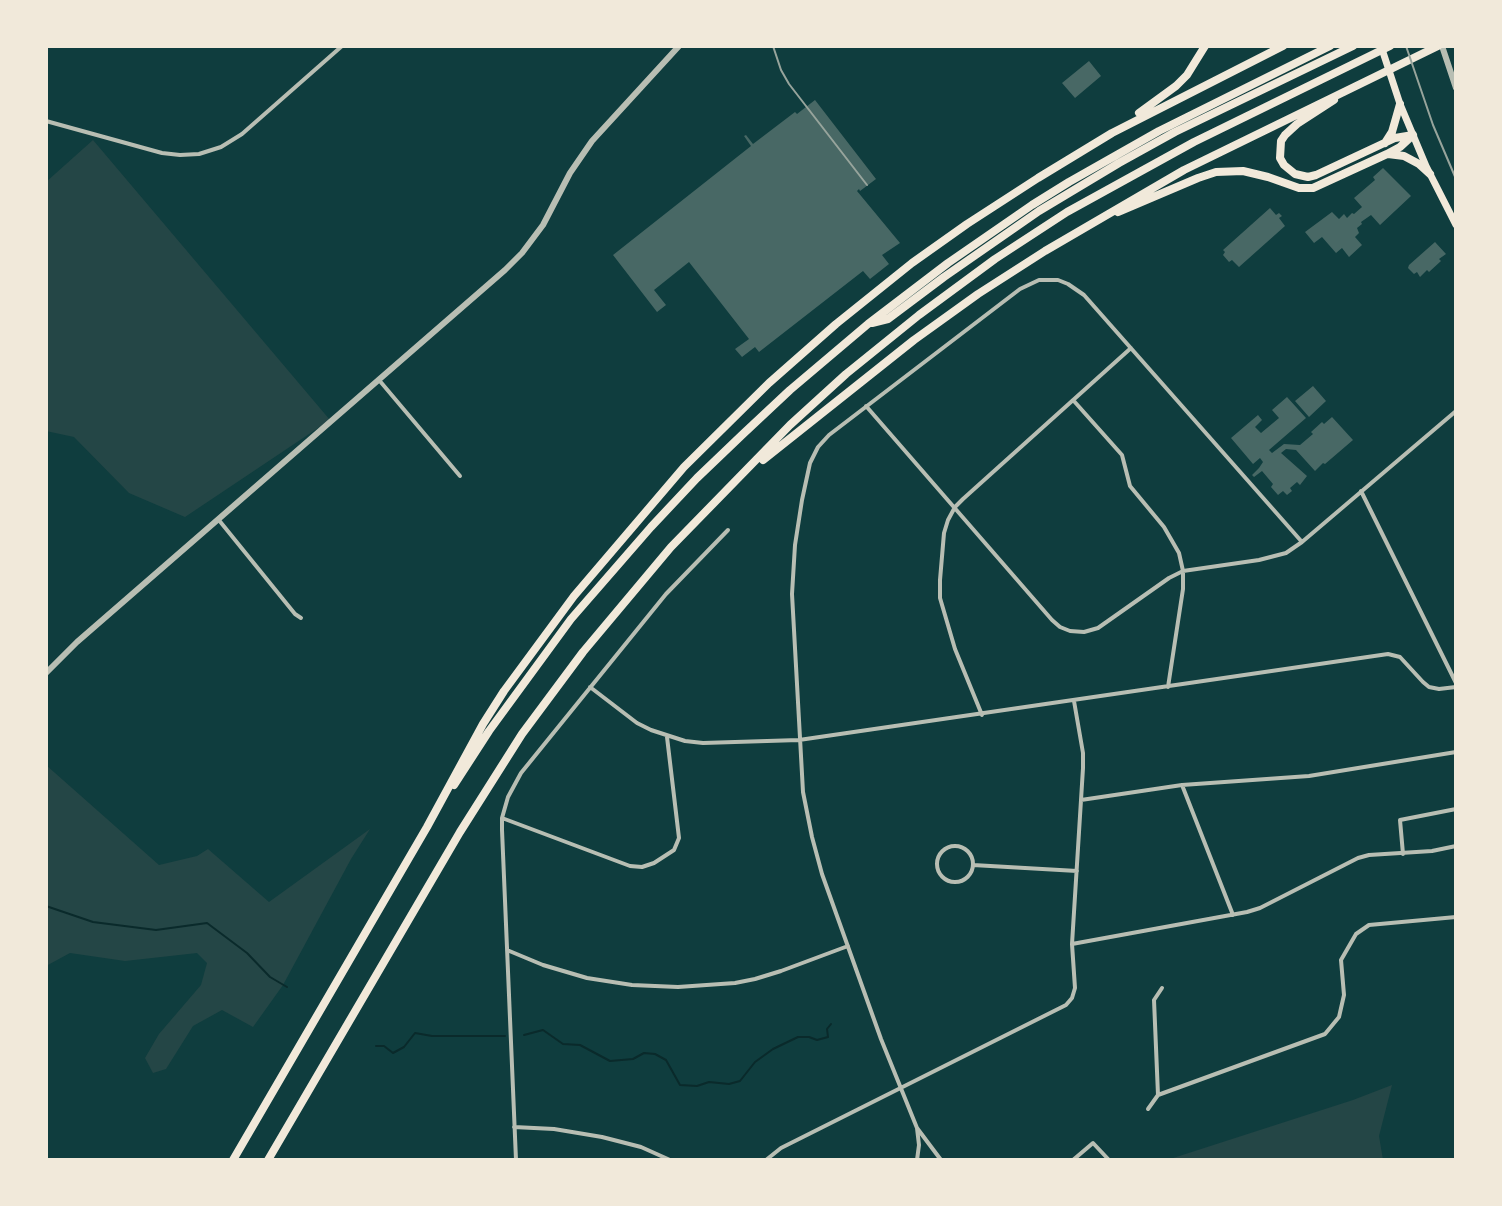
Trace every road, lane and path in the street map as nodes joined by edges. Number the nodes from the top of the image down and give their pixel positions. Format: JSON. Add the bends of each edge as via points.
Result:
{"nodes":[{"id":1,"x":342,"y":46,"type":"edge"},
{"id":2,"x":679,"y":46,"type":"edge"},
{"id":3,"x":1205,"y":46,"type":"edge"},
{"id":4,"x":1283,"y":46,"type":"edge"},
{"id":5,"x":1330,"y":46,"type":"edge"},
{"id":6,"x":1353,"y":46,"type":"edge"},
{"id":7,"x":1381,"y":46,"type":"edge"},
{"id":8,"x":1390,"y":46,"type":"edge"},
{"id":9,"x":1438,"y":47,"type":"edge"},
{"id":10,"x":1369,"y":79,"type":"junction"},
{"id":11,"x":1456,"y":88,"type":"edge"},
{"id":12,"x":1400,"y":104,"type":"junction"},
{"id":13,"x":46,"y":121,"type":"edge"},
{"id":14,"x":1112,"y":133,"type":"junction"},
{"id":15,"x":1413,"y":135,"type":"junction"},
{"id":16,"x":1384,"y":143,"type":"junction"},
{"id":17,"x":1387,"y":154,"type":"junction"},
{"id":18,"x":1430,"y":174,"type":"junction"},
{"id":19,"x":1088,"y":225,"type":"junction"},
{"id":20,"x":1456,"y":225,"type":"edge"},
{"id":21,"x":868,"y":324,"type":"junction"},
{"id":22,"x":1131,"y":348,"type":"junction"},
{"id":23,"x":379,"y":380,"type":"junction"},
{"id":24,"x":1073,"y":400,"type":"junction"},
{"id":25,"x":866,"y":406,"type":"junction"},
{"id":26,"x":1456,"y":411,"type":"edge"},
{"id":27,"x":460,"y":476,"type":"dead end"},
{"id":28,"x":736,"y":480,"type":"junction"},
{"id":29,"x":1361,"y":491,"type":"junction"},
{"id":30,"x":955,"y":507,"type":"junction"},
{"id":31,"x":218,"y":519,"type":"junction"},
{"id":32,"x":728,"y":530,"type":"dead end"},
{"id":33,"x":1302,"y":542,"type":"junction"},
{"id":34,"x":1183,"y":571,"type":"junction"},
{"id":35,"x":301,"y":618,"type":"dead end"},
{"id":36,"x":46,"y":673,"type":"edge"},
{"id":37,"x":1456,"y":685,"type":"edge"},
{"id":38,"x":590,"y":687,"type":"junction"},
{"id":39,"x":1168,"y":687,"type":"junction"},
{"id":40,"x":1074,"y":701,"type":"junction"},
{"id":41,"x":982,"y":715,"type":"junction"},
{"id":42,"x":667,"y":737,"type":"junction"},
{"id":43,"x":799,"y":740,"type":"junction"},
{"id":44,"x":1456,"y":752,"type":"edge"},
{"id":45,"x":1182,"y":785,"type":"junction"},
{"id":46,"x":1081,"y":800,"type":"junction"},
{"id":47,"x":1456,"y":809,"type":"edge"},
{"id":48,"x":502,"y":818,"type":"junction"},
{"id":49,"x":427,"y":827,"type":"junction"},
{"id":50,"x":1456,"y":846,"type":"edge"},
{"id":51,"x":1403,"y":854,"type":"junction"},
{"id":52,"x":973,"y":865,"type":"junction"},
{"id":53,"x":1077,"y":871,"type":"junction"},
{"id":54,"x":1233,"y":915,"type":"junction"},
{"id":55,"x":1456,"y":917,"type":"edge"},
{"id":56,"x":1072,"y":944,"type":"junction"},
{"id":57,"x":848,"y":946,"type":"junction"},
{"id":58,"x":507,"y":950,"type":"junction"},
{"id":59,"x":1162,"y":988,"type":"dead end"},
{"id":60,"x":900,"y":1087,"type":"junction"},
{"id":61,"x":1158,"y":1095,"type":"junction"},
{"id":62,"x":1148,"y":1109,"type":"dead end"},
{"id":63,"x":514,"y":1127,"type":"junction"},
{"id":64,"x":917,"y":1128,"type":"junction"},
{"id":65,"x":233,"y":1160,"type":"edge"},
{"id":66,"x":268,"y":1160,"type":"edge"},
{"id":67,"x":516,"y":1160,"type":"edge"},
{"id":68,"x":670,"y":1160,"type":"edge"},
{"id":69,"x":766,"y":1160,"type":"edge"},
{"id":70,"x":917,"y":1160,"type":"edge"},
{"id":71,"x":941,"y":1160,"type":"edge"},
{"id":72,"x":1073,"y":1160,"type":"edge"},
{"id":73,"x":1109,"y":1160,"type":"edge"}],
"edges":[{"from":1,"to":13,"type":"street","via":[[242,134],[199,154],[162,153]]},
{"from":2,"to":23,"type":"street","via":[[592,141],[522,253]]},
{"from":3,"to":14,"type":"highway","via":[[1176,86]]},
{"from":4,"to":14,"type":"highway"},
{"from":5,"to":21,"type":"highway","via":[[1116,154],[986,236]]},
{"from":6,"to":21,"type":"highway","via":[[1119,163],[1039,211],[888,319]]},
{"from":7,"to":12,"type":"main road"},
{"from":8,"to":28,"type":"highway","via":[[1155,162],[995,259],[846,374]]},
{"from":9,"to":10,"type":"highway"},
{"from":9,"to":11,"type":"street"},
{"from":10,"to":16,"type":"highway","via":[[1290,129],[1281,141],[1280,158],[1288,170],[1308,177]]},
{"from":10,"to":19,"type":"highway","via":[[1184,170]]},
{"from":12,"to":15,"type":"main road"},
{"from":12,"to":16,"type":"highway"},
{"from":14,"to":49,"type":"highway","via":[[912,263],[824,333],[712,439],[614,546],[526,659],[483,724]]},
{"from":15,"to":16,"type":"highway"},
{"from":15,"to":17,"type":"highway"},
{"from":15,"to":18,"type":"main road"},
{"from":17,"to":18,"type":"highway","via":[[1404,156]]},
{"from":17,"to":19,"type":"highway","via":[[1306,189],[1256,173],[1216,172]]},
{"from":18,"to":20,"type":"main road"},
{"from":19,"to":28,"type":"highway","via":[[935,325]]},
{"from":21,"to":49,"type":"highway","via":[[753,425],[651,527],[571,619]]},
{"from":22,"to":24,"type":"street"},
{"from":22,"to":25,"type":"street","via":[[1077,289],[1058,280],[1039,280]]},
{"from":22,"to":33,"type":"street"},
{"from":23,"to":27,"type":"street"},
{"from":23,"to":31,"type":"street"},
{"from":24,"to":30,"type":"street"},
{"from":24,"to":34,"type":"street","via":[[1122,455],[1130,486],[1172,537]]},
{"from":25,"to":30,"type":"street"},
{"from":25,"to":43,"type":"street","via":[[818,447],[802,500],[792,594]]},
{"from":26,"to":29,"type":"street"},
{"from":28,"to":66,"type":"highway","via":[[618,609],[522,734]]},
{"from":29,"to":33,"type":"street"},
{"from":29,"to":37,"type":"street"},
{"from":30,"to":34,"type":"street","via":[[1052,620],[1070,631],[1098,628]]},
{"from":30,"to":41,"type":"street","via":[[944,533],[940,598]]},
{"from":31,"to":35,"type":"street"},
{"from":31,"to":36,"type":"street"},
{"from":32,"to":38,"type":"street","via":[[666,594]]},
{"from":33,"to":34,"type":"street","via":[[1259,560]]},
{"from":34,"to":39,"type":"street"},
{"from":37,"to":39,"type":"street","via":[[1429,687],[1400,657],[1388,654]]},
{"from":38,"to":42,"type":"street","via":[[637,723]]},
{"from":38,"to":48,"type":"street","via":[[521,773]]},
{"from":39,"to":40,"type":"street"},
{"from":40,"to":41,"type":"street"},
{"from":40,"to":46,"type":"street","via":[[1083,753]]},
{"from":41,"to":43,"type":"street"},
{"from":42,"to":43,"type":"street","via":[[703,743]]},
{"from":42,"to":48,"type":"street","via":[[679,838],[674,850],[654,863],[630,866]]},
{"from":43,"to":57,"type":"street","via":[[812,837]]},
{"from":44,"to":45,"type":"street","via":[[1309,776]]},
{"from":45,"to":46,"type":"street"},
{"from":45,"to":54,"type":"street"},
{"from":46,"to":53,"type":"street"},
{"from":47,"to":51,"type":"street","via":[[1400,820]]},
{"from":48,"to":58,"type":"street"},
{"from":49,"to":65,"type":"highway"},
{"from":50,"to":51,"type":"street"},
{"from":51,"to":54,"type":"street","via":[[1354,860],[1260,908]]},
{"from":52,"to":52,"type":"street","via":[[970,854],[955,846],[944,850],[938,866],[947,880],[959,882]]},
{"from":52,"to":53,"type":"street"},
{"from":53,"to":56,"type":"street"},
{"from":54,"to":56,"type":"street"},
{"from":55,"to":61,"type":"street","via":[[1369,925],[1356,934],[1341,960],[1344,995],[1339,1017],[1325,1034]]},
{"from":56,"to":60,"type":"street","via":[[1075,988],[1066,1005]]},
{"from":57,"to":58,"type":"street","via":[[755,979],[678,987],[587,978]]},
{"from":57,"to":60,"type":"street"},
{"from":58,"to":63,"type":"street"},
{"from":59,"to":61,"type":"street","via":[[1154,1000]]},
{"from":60,"to":64,"type":"street"},
{"from":60,"to":69,"type":"street"},
{"from":61,"to":62,"type":"street"},
{"from":63,"to":67,"type":"street"},
{"from":63,"to":68,"type":"street","via":[[602,1137]]},
{"from":64,"to":70,"type":"street"},
{"from":64,"to":71,"type":"street"},
{"from":72,"to":73,"type":"street","via":[[1093,1143]]}]}
